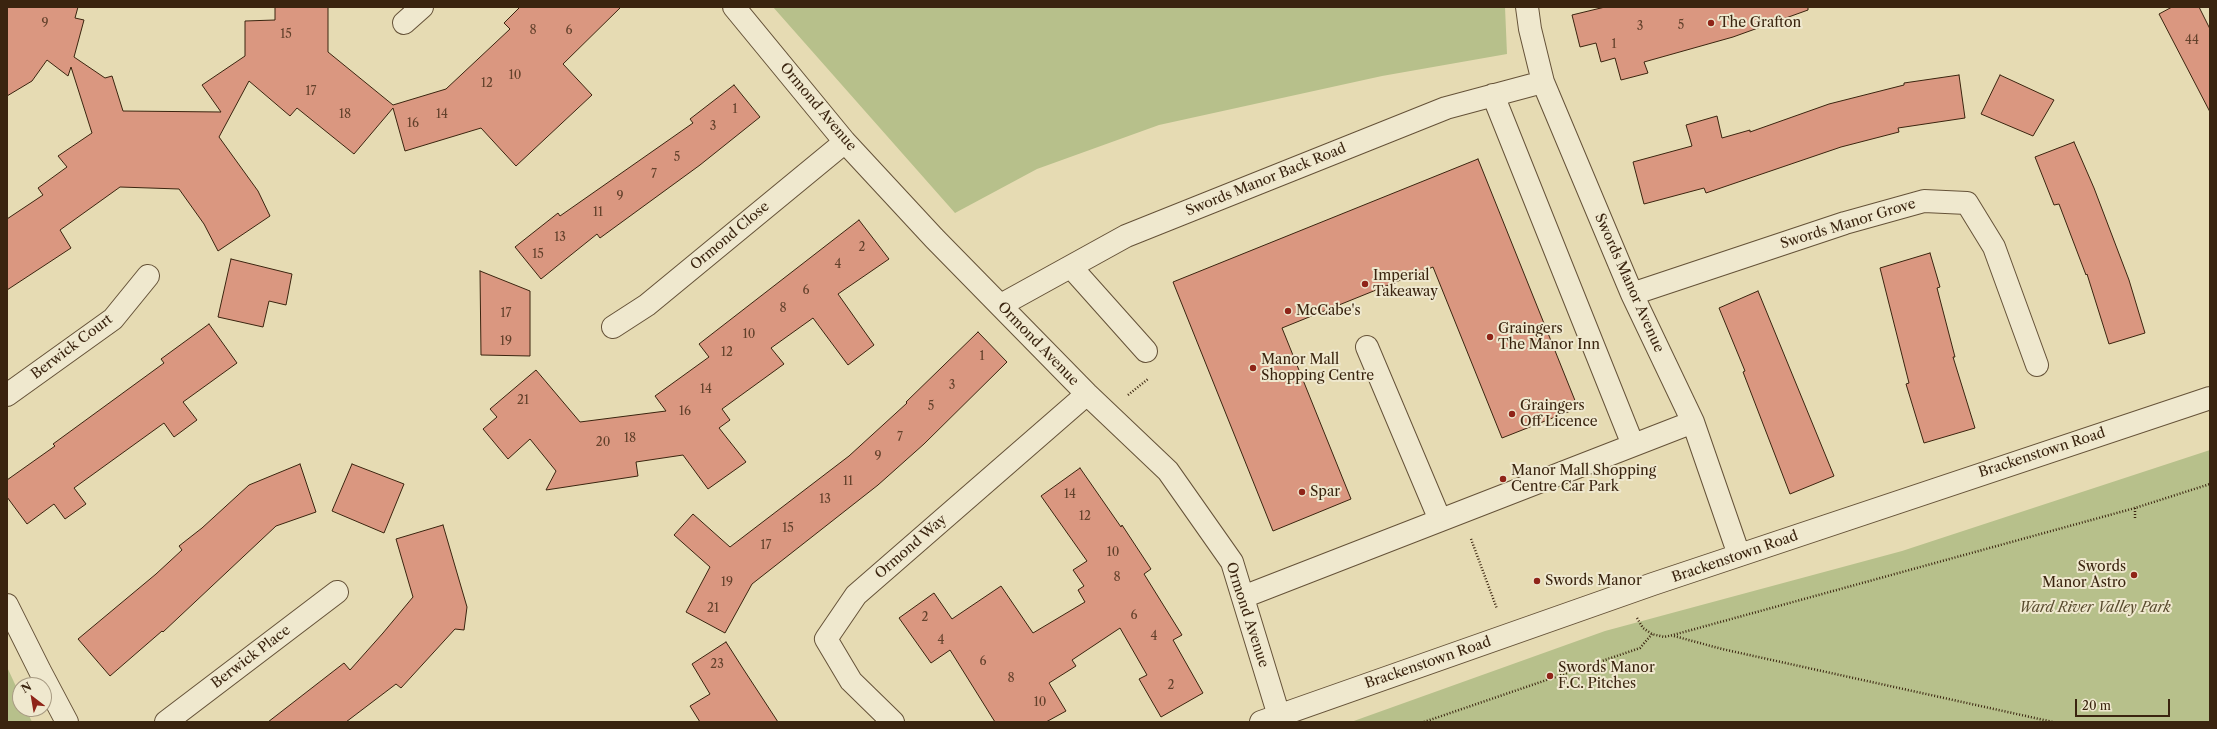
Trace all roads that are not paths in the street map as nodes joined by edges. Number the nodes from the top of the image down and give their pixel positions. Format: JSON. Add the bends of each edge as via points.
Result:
{"nodes":[{"id":1,"x":422,"y":7,"type":"edge"},
{"id":2,"x":734,"y":7,"type":"edge"},
{"id":3,"x":1527,"y":7,"type":"edge"},
{"id":4,"x":404,"y":23,"type":"dead end"},
{"id":5,"x":1543,"y":82,"type":"junction"},
{"id":6,"x":1493,"y":95,"type":"junction"},
{"id":7,"x":845,"y":142,"type":"junction"},
{"id":8,"x":1071,"y":267,"type":"junction"},
{"id":9,"x":148,"y":276,"type":"dead end"},
{"id":10,"x":1632,"y":294,"type":"junction"},
{"id":11,"x":1001,"y":305,"type":"junction"},
{"id":12,"x":612,"y":327,"type":"dead end"},
{"id":13,"x":1367,"y":347,"type":"dead end"},
{"id":14,"x":1146,"y":351,"type":"road end"},
{"id":15,"x":2037,"y":365,"type":"dead end"},
{"id":16,"x":1087,"y":394,"type":"junction"},
{"id":17,"x":7,"y":395,"type":"edge"},
{"id":18,"x":2210,"y":398,"type":"edge"},
{"id":19,"x":1693,"y":422,"type":"junction"},
{"id":20,"x":1633,"y":445,"type":"junction"},
{"id":21,"x":1440,"y":520,"type":"junction"},
{"id":22,"x":1740,"y":555,"type":"junction"},
{"id":23,"x":337,"y":592,"type":"dead end"},
{"id":24,"x":1243,"y":597,"type":"junction"},
{"id":25,"x":9,"y":615,"type":"edge"},
{"id":26,"x":1270,"y":719,"type":"edge"},
{"id":27,"x":67,"y":722,"type":"edge"},
{"id":28,"x":166,"y":722,"type":"edge"},
{"id":29,"x":893,"y":722,"type":"edge"}],
"edges":[{"from":1,"to":4,"type":"street"},
{"from":2,"to":7,"type":"street","name":"Ormond Avenue"},
{"from":3,"to":5,"type":"street","name":"Swords Manor Avenue"},
{"from":5,"to":6,"type":"street","name":"Swords Manor Back Road"},
{"from":5,"to":10,"type":"street","name":"Swords Manor Avenue"},
{"from":6,"to":8,"type":"street","name":"Swords Manor Back Road","via":[[1446,108],[1126,236]]},
{"from":6,"to":20,"type":"street"},
{"from":7,"to":11,"type":"street","name":"Ormond Avenue","via":[[934,238]]},
{"from":7,"to":12,"type":"street","name":"Ormond Close","via":[[647,306]]},
{"from":8,"to":11,"type":"street","name":"Swords Manor Back Road"},
{"from":8,"to":14,"type":"street"},
{"from":9,"to":17,"type":"street","name":"Berwick Court","via":[[113,319]]},
{"from":10,"to":15,"type":"street","name":"Swords Manor Grove","via":[[1846,223],[1924,201],[1967,203],[1994,248]]},
{"from":10,"to":19,"type":"street","name":"Swords Manor Avenue"},
{"from":11,"to":16,"type":"street","name":"Ormond Avenue"},
{"from":13,"to":21,"type":"street"},
{"from":16,"to":24,"type":"street","name":"Ormond Avenue","via":[[1168,471],[1232,562]]},
{"from":16,"to":29,"type":"street","name":"Ormond Way","via":[[856,595],[826,639],[851,681]]},
{"from":18,"to":22,"type":"street","name":"Brackenstown Road"},
{"from":19,"to":20,"type":"street"},
{"from":19,"to":22,"type":"street","name":"Swords Manor Avenue"},
{"from":20,"to":21,"type":"street"},
{"from":21,"to":24,"type":"street"},
{"from":22,"to":26,"type":"street","name":"Brackenstown Road"},
{"from":23,"to":28,"type":"street","name":"Berwick Place"},
{"from":24,"to":26,"type":"street","name":"Ormond Avenue"},
{"from":25,"to":27,"type":"street"}]}
